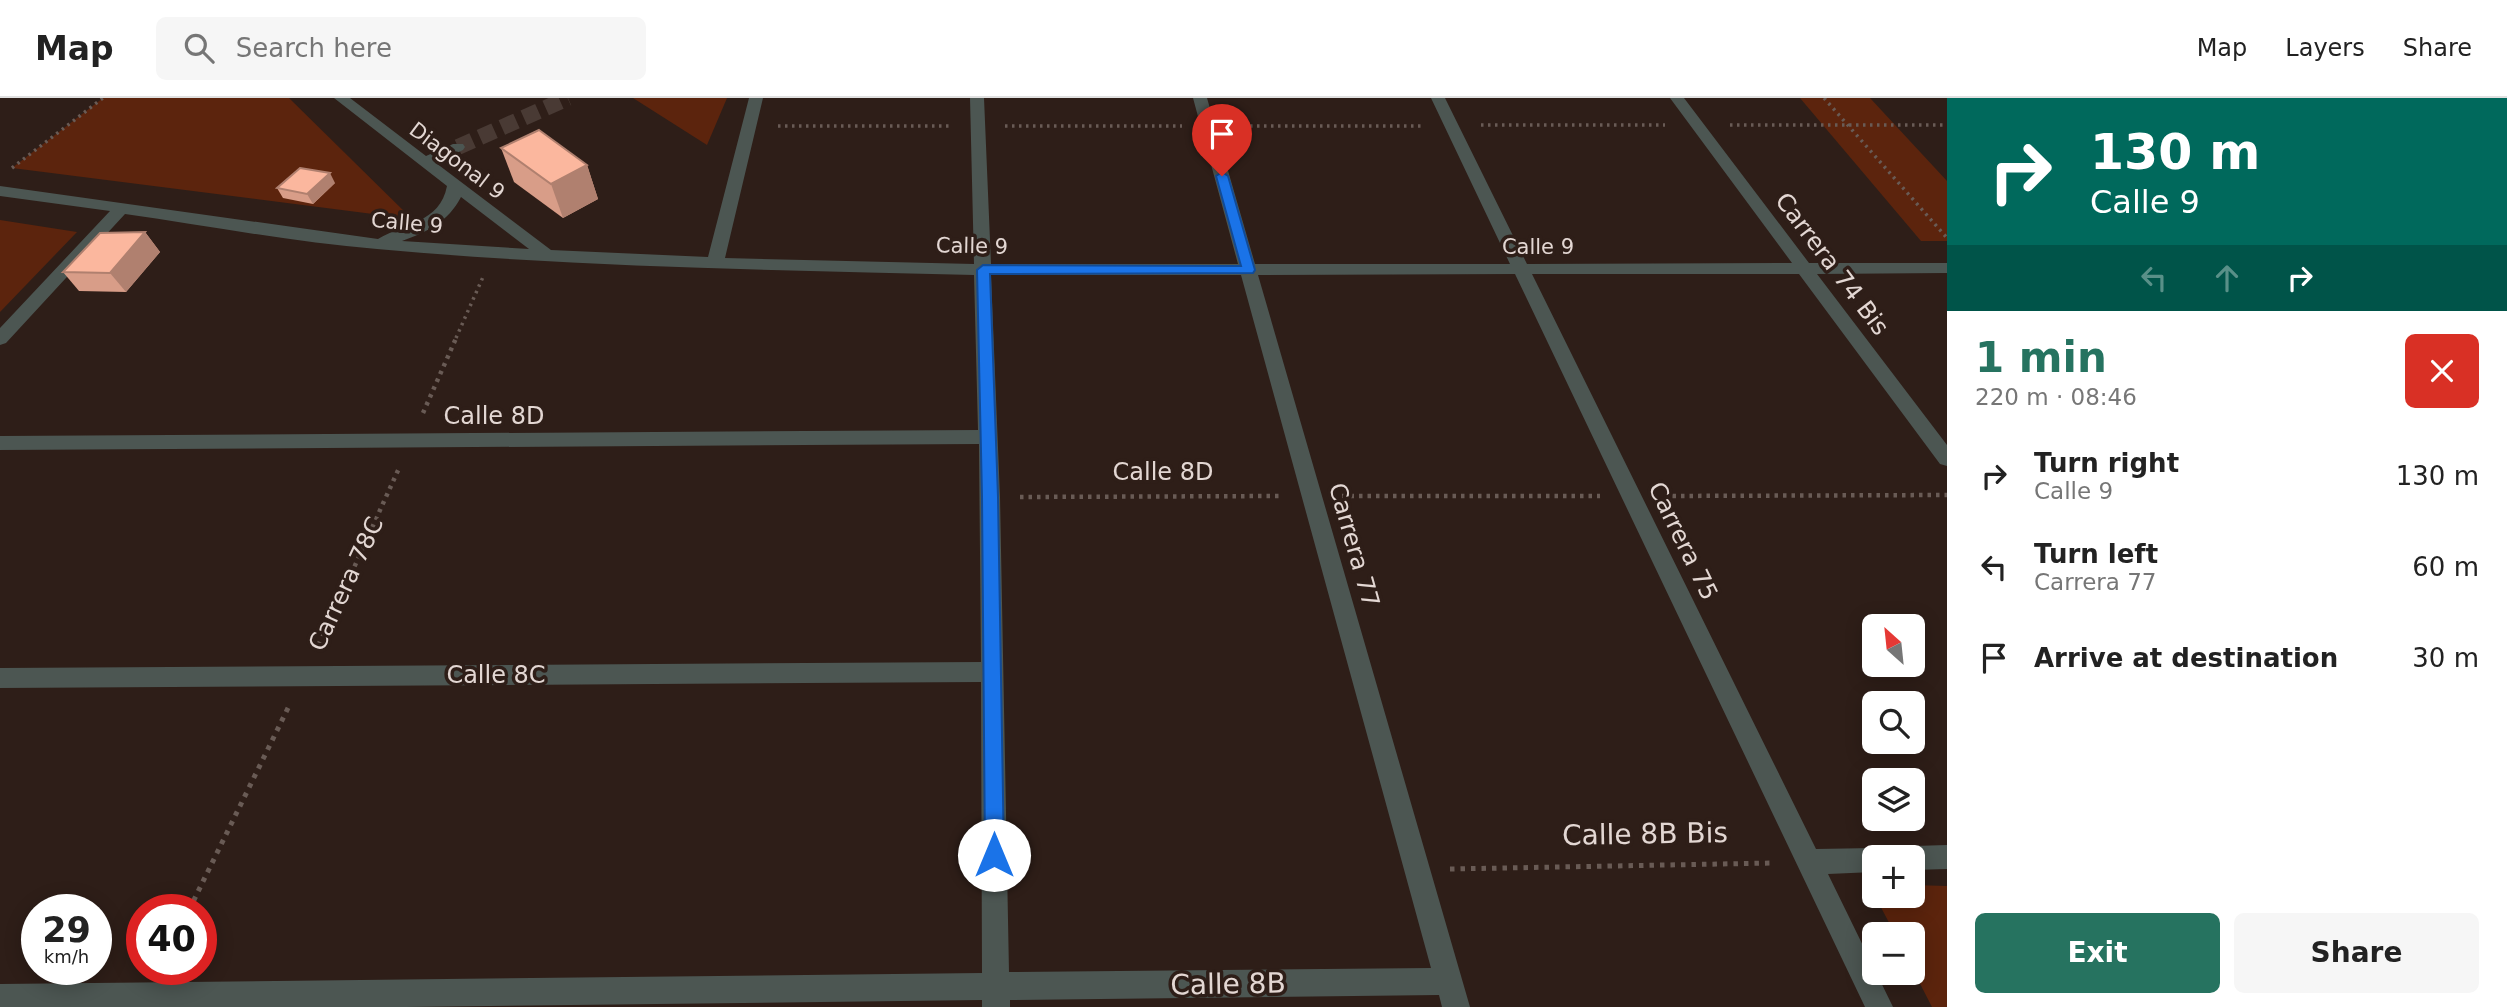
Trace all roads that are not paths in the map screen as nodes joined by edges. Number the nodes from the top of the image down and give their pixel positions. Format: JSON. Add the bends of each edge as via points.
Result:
{"nodes":[{"id":1,"x":341,"y":98,"type":"edge"},
{"id":2,"x":756,"y":98,"type":"edge"},
{"id":3,"x":977,"y":98,"type":"edge"},
{"id":4,"x":1200,"y":98,"type":"edge"},
{"id":5,"x":1438,"y":98,"type":"edge"},
{"id":6,"x":1677,"y":98,"type":"edge"},
{"id":7,"x":443,"y":138,"type":"tunnel mouth"},
{"id":8,"x":458,"y":147,"type":"tunnel mouth"},
{"id":9,"x":411,"y":152,"type":"junction"},
{"id":10,"x":425,"y":162,"type":"junction"},
{"id":11,"x":455,"y":185,"type":"junction"},
{"id":12,"x":0,"y":191,"type":"edge"},
{"id":13,"x":121,"y":209,"type":"junction"},
{"id":14,"x":374,"y":244,"type":"junction"},
{"id":15,"x":548,"y":256,"type":"junction"},
{"id":16,"x":715,"y":263,"type":"junction"},
{"id":17,"x":1947,"y":268,"type":"edge"},
{"id":18,"x":1805,"y":269,"type":"junction"},
{"id":19,"x":983,"y":270,"type":"junction"},
{"id":20,"x":1249,"y":270,"type":"junction"},
{"id":21,"x":1521,"y":270,"type":"junction"},
{"id":22,"x":0,"y":339,"type":"edge"},
{"id":23,"x":988,"y":437,"type":"junction"},
{"id":24,"x":0,"y":443,"type":"edge"},
{"id":25,"x":1947,"y":459,"type":"edge"},
{"id":26,"x":993,"y":672,"type":"junction"},
{"id":27,"x":0,"y":678,"type":"edge"},
{"id":28,"x":1947,"y":857,"type":"edge"},
{"id":29,"x":1925,"y":858,"type":"edge"},
{"id":30,"x":1862,"y":860,"type":"edge"},
{"id":31,"x":1809,"y":862,"type":"junction"},
{"id":32,"x":1452,"y":994,"type":"edge"},
{"id":33,"x":995,"y":996,"type":"edge"},
{"id":34,"x":13,"y":1001,"type":"edge"},
{"id":35,"x":1879,"y":1007,"type":"edge"}],
"edges":[{"from":1,"to":9,"type":"street","name":"Diagonal 9"},
{"from":2,"to":16,"type":"street"},
{"from":3,"to":19,"type":"street"},
{"from":4,"to":20,"type":"street","name":"Carrera 77"},
{"from":5,"to":21,"type":"street","name":"Carrera 75"},
{"from":6,"to":18,"type":"street","name":"Carrera 74 Bis"},
{"from":7,"to":9,"type":"street"},
{"from":8,"to":10,"type":"street"},
{"from":9,"to":10,"type":"street","name":"Diagonal 9"},
{"from":10,"to":11,"type":"street","name":"Diagonal 9"},
{"from":11,"to":14,"type":"street","via":[[454,195],[439,216]]},
{"from":11,"to":15,"type":"street","name":"Diagonal 9"},
{"from":12,"to":13,"type":"street","name":"Calle 9"},
{"from":13,"to":14,"type":"street","name":"Calle 9"},
{"from":13,"to":22,"type":"street"},
{"from":14,"to":15,"type":"street","name":"Calle 9"},
{"from":15,"to":16,"type":"street","name":"Calle 9"},
{"from":16,"to":19,"type":"street","name":"Calle 9"},
{"from":17,"to":18,"type":"street","name":"Calle 9"},
{"from":18,"to":21,"type":"street","name":"Calle 9"},
{"from":18,"to":25,"type":"street","name":"Carrera 74 Bis"},
{"from":19,"to":20,"type":"street","name":"Calle 9"},
{"from":19,"to":23,"type":"street"},
{"from":20,"to":21,"type":"street","name":"Calle 9"},
{"from":20,"to":32,"type":"street","name":"Carrera 77"},
{"from":21,"to":31,"type":"street","name":"Carrera 75"},
{"from":23,"to":24,"type":"street","name":"Calle 8D"},
{"from":23,"to":26,"type":"street"},
{"from":26,"to":27,"type":"street","name":"Calle 8C"},
{"from":26,"to":33,"type":"street"},
{"from":28,"to":29,"type":"street"},
{"from":30,"to":31,"type":"street"},
{"from":31,"to":35,"type":"street","name":"Carrera 75"},
{"from":32,"to":33,"type":"street","name":"Calle 8B"},
{"from":33,"to":34,"type":"street","name":"Calle 8B"}]}
